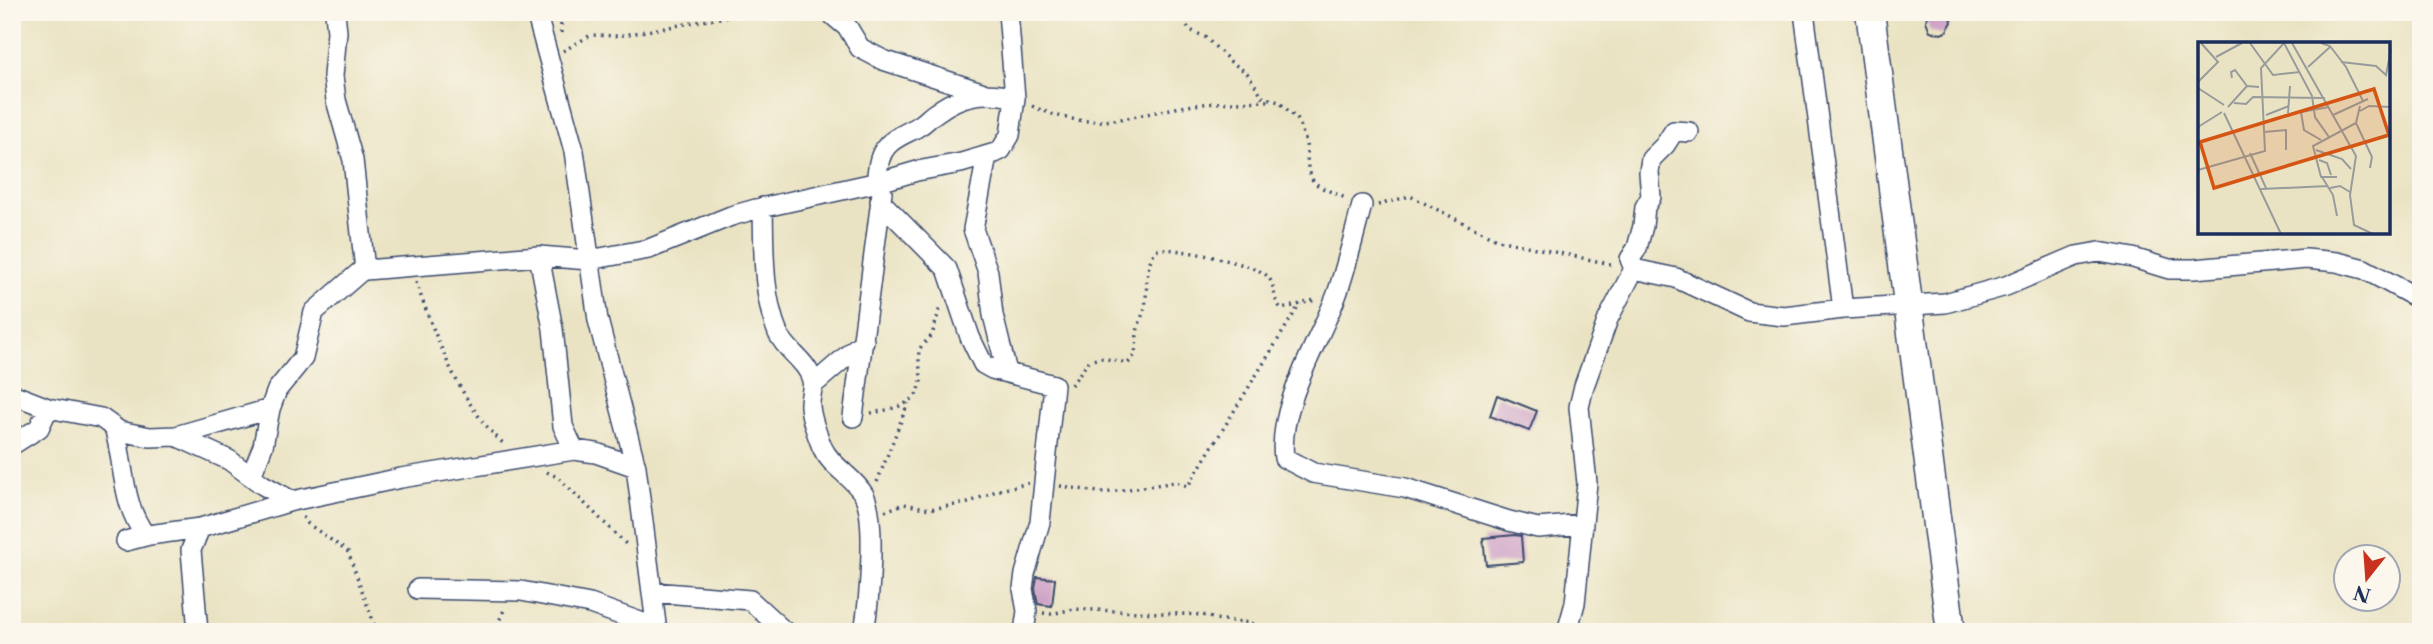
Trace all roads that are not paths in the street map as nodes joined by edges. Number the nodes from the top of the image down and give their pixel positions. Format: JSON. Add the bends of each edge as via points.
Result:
{"nodes":[{"id":1,"x":335,"y":12,"type":"edge"},
{"id":2,"x":536,"y":12,"type":"edge"},
{"id":3,"x":829,"y":12,"type":"edge"},
{"id":4,"x":1008,"y":12,"type":"edge"},
{"id":5,"x":1804,"y":12,"type":"edge"},
{"id":6,"x":1870,"y":12,"type":"edge"},
{"id":7,"x":983,"y":93,"type":"junction"},
{"id":8,"x":1014,"y":98,"type":"junction"},
{"id":9,"x":1689,"y":132,"type":"dead end"},
{"id":10,"x":987,"y":156,"type":"junction"},
{"id":11,"x":880,"y":188,"type":"junction"},
{"id":12,"x":1362,"y":205,"type":"road end"},
{"id":13,"x":763,"y":207,"type":"junction"},
{"id":14,"x":539,"y":256,"type":"junction"},
{"id":15,"x":589,"y":260,"type":"junction"},
{"id":16,"x":1634,"y":269,"type":"junction"},
{"id":17,"x":365,"y":270,"type":"junction"},
{"id":18,"x":2421,"y":300,"type":"edge"},
{"id":19,"x":1910,"y":306,"type":"junction"},
{"id":20,"x":1843,"y":309,"type":"junction"},
{"id":21,"x":864,"y":341,"type":"junction"},
{"id":22,"x":1007,"y":372,"type":"junction"},
{"id":23,"x":813,"y":386,"type":"junction"},
{"id":24,"x":12,"y":394,"type":"edge"},
{"id":25,"x":48,"y":408,"type":"junction"},
{"id":26,"x":270,"y":409,"type":"junction"},
{"id":27,"x":853,"y":416,"type":"road end"},
{"id":28,"x":114,"y":427,"type":"junction"},
{"id":29,"x":176,"y":436,"type":"junction"},
{"id":30,"x":12,"y":444,"type":"edge"},
{"id":31,"x":574,"y":450,"type":"junction"},
{"id":32,"x":636,"y":467,"type":"junction"},
{"id":33,"x":251,"y":476,"type":"junction"},
{"id":34,"x":292,"y":501,"type":"junction"},
{"id":35,"x":1583,"y":524,"type":"junction"},
{"id":36,"x":200,"y":528,"type":"junction"},
{"id":37,"x":146,"y":536,"type":"junction"},
{"id":38,"x":125,"y":541,"type":"dead end"},
{"id":39,"x":418,"y":589,"type":"dead end"},
{"id":40,"x":653,"y":592,"type":"junction"},
{"id":41,"x":657,"y":630,"type":"edge"},
{"id":42,"x":198,"y":632,"type":"edge"},
{"id":43,"x":785,"y":632,"type":"edge"},
{"id":44,"x":864,"y":632,"type":"edge"},
{"id":45,"x":1024,"y":632,"type":"edge"},
{"id":46,"x":1567,"y":632,"type":"edge"},
{"id":47,"x":1951,"y":632,"type":"edge"}],
"edges":[{"from":1,"to":17,"type":"street","via":[[334,88],[353,160]]},
{"from":2,"to":15,"type":"street","via":[[574,152]]},
{"from":3,"to":7,"type":"street","via":[[853,34],[860,48],[873,55]]},
{"from":4,"to":8,"type":"street"},
{"from":5,"to":20,"type":"street"},
{"from":6,"to":19,"type":"highway"},
{"from":7,"to":8,"type":"street"},
{"from":7,"to":11,"type":"street","via":[[937,111],[888,144],[880,156]]},
{"from":8,"to":10,"type":"street","via":[[1010,135],[1001,150]]},
{"from":9,"to":16,"type":"street","via":[[1674,131],[1651,159],[1651,197],[1630,258]]},
{"from":10,"to":11,"type":"street"},
{"from":10,"to":22,"type":"street","via":[[973,229],[988,272],[994,324]]},
{"from":11,"to":13,"type":"street"},
{"from":11,"to":21,"type":"street"},
{"from":11,"to":22,"type":"street","via":[[949,274],[983,364]]},
{"from":12,"to":35,"type":"street","via":[[1336,295],[1298,384],[1282,442],[1284,458],[1313,473],[1405,488],[1538,528]]},
{"from":13,"to":15,"type":"street","via":[[649,249]]},
{"from":13,"to":23,"type":"street","via":[[768,295],[776,329],[805,366]]},
{"from":14,"to":15,"type":"street"},
{"from":14,"to":17,"type":"street"},
{"from":14,"to":31,"type":"street","via":[[553,329],[563,426]]},
{"from":15,"to":32,"type":"street","via":[[598,320]]},
{"from":16,"to":20,"type":"street","via":[[1676,278],[1749,312],[1784,316]]},
{"from":16,"to":35,"type":"street","via":[[1608,319],[1579,407],[1587,483]]},
{"from":17,"to":26,"type":"street","via":[[314,312],[303,358],[277,390]]},
{"from":18,"to":19,"type":"street","via":[[2364,269],[2337,262],[2169,269],[2099,252],[2076,256],[1976,295]]},
{"from":19,"to":20,"type":"street"},
{"from":19,"to":47,"type":"highway"},
{"from":21,"to":23,"type":"street"},
{"from":21,"to":27,"type":"street"},
{"from":22,"to":45,"type":"street","via":[[1054,384],[1040,522],[1024,581]]},
{"from":23,"to":44,"type":"street","via":[[810,404],[823,449],[862,492],[869,514]]},
{"from":24,"to":25,"type":"street"},
{"from":25,"to":28,"type":"street","via":[[101,418]]},
{"from":25,"to":30,"type":"street","via":[[38,428]]},
{"from":26,"to":29,"type":"street"},
{"from":26,"to":33,"type":"street"},
{"from":28,"to":29,"type":"street","via":[[139,437]]},
{"from":28,"to":37,"type":"street","via":[[127,499]]},
{"from":29,"to":33,"type":"street","via":[[229,460]]},
{"from":31,"to":32,"type":"street"},
{"from":31,"to":34,"type":"street"},
{"from":32,"to":40,"type":"street"},
{"from":33,"to":34,"type":"street"},
{"from":34,"to":36,"type":"street"},
{"from":35,"to":46,"type":"street","via":[[1575,603]]},
{"from":36,"to":37,"type":"street"},
{"from":36,"to":42,"type":"street","via":[[191,550]]},
{"from":37,"to":38,"type":"street"},
{"from":39,"to":41,"type":"street","via":[[528,593],[590,604]]},
{"from":40,"to":41,"type":"street"},
{"from":40,"to":43,"type":"street","via":[[750,600]]}]}
